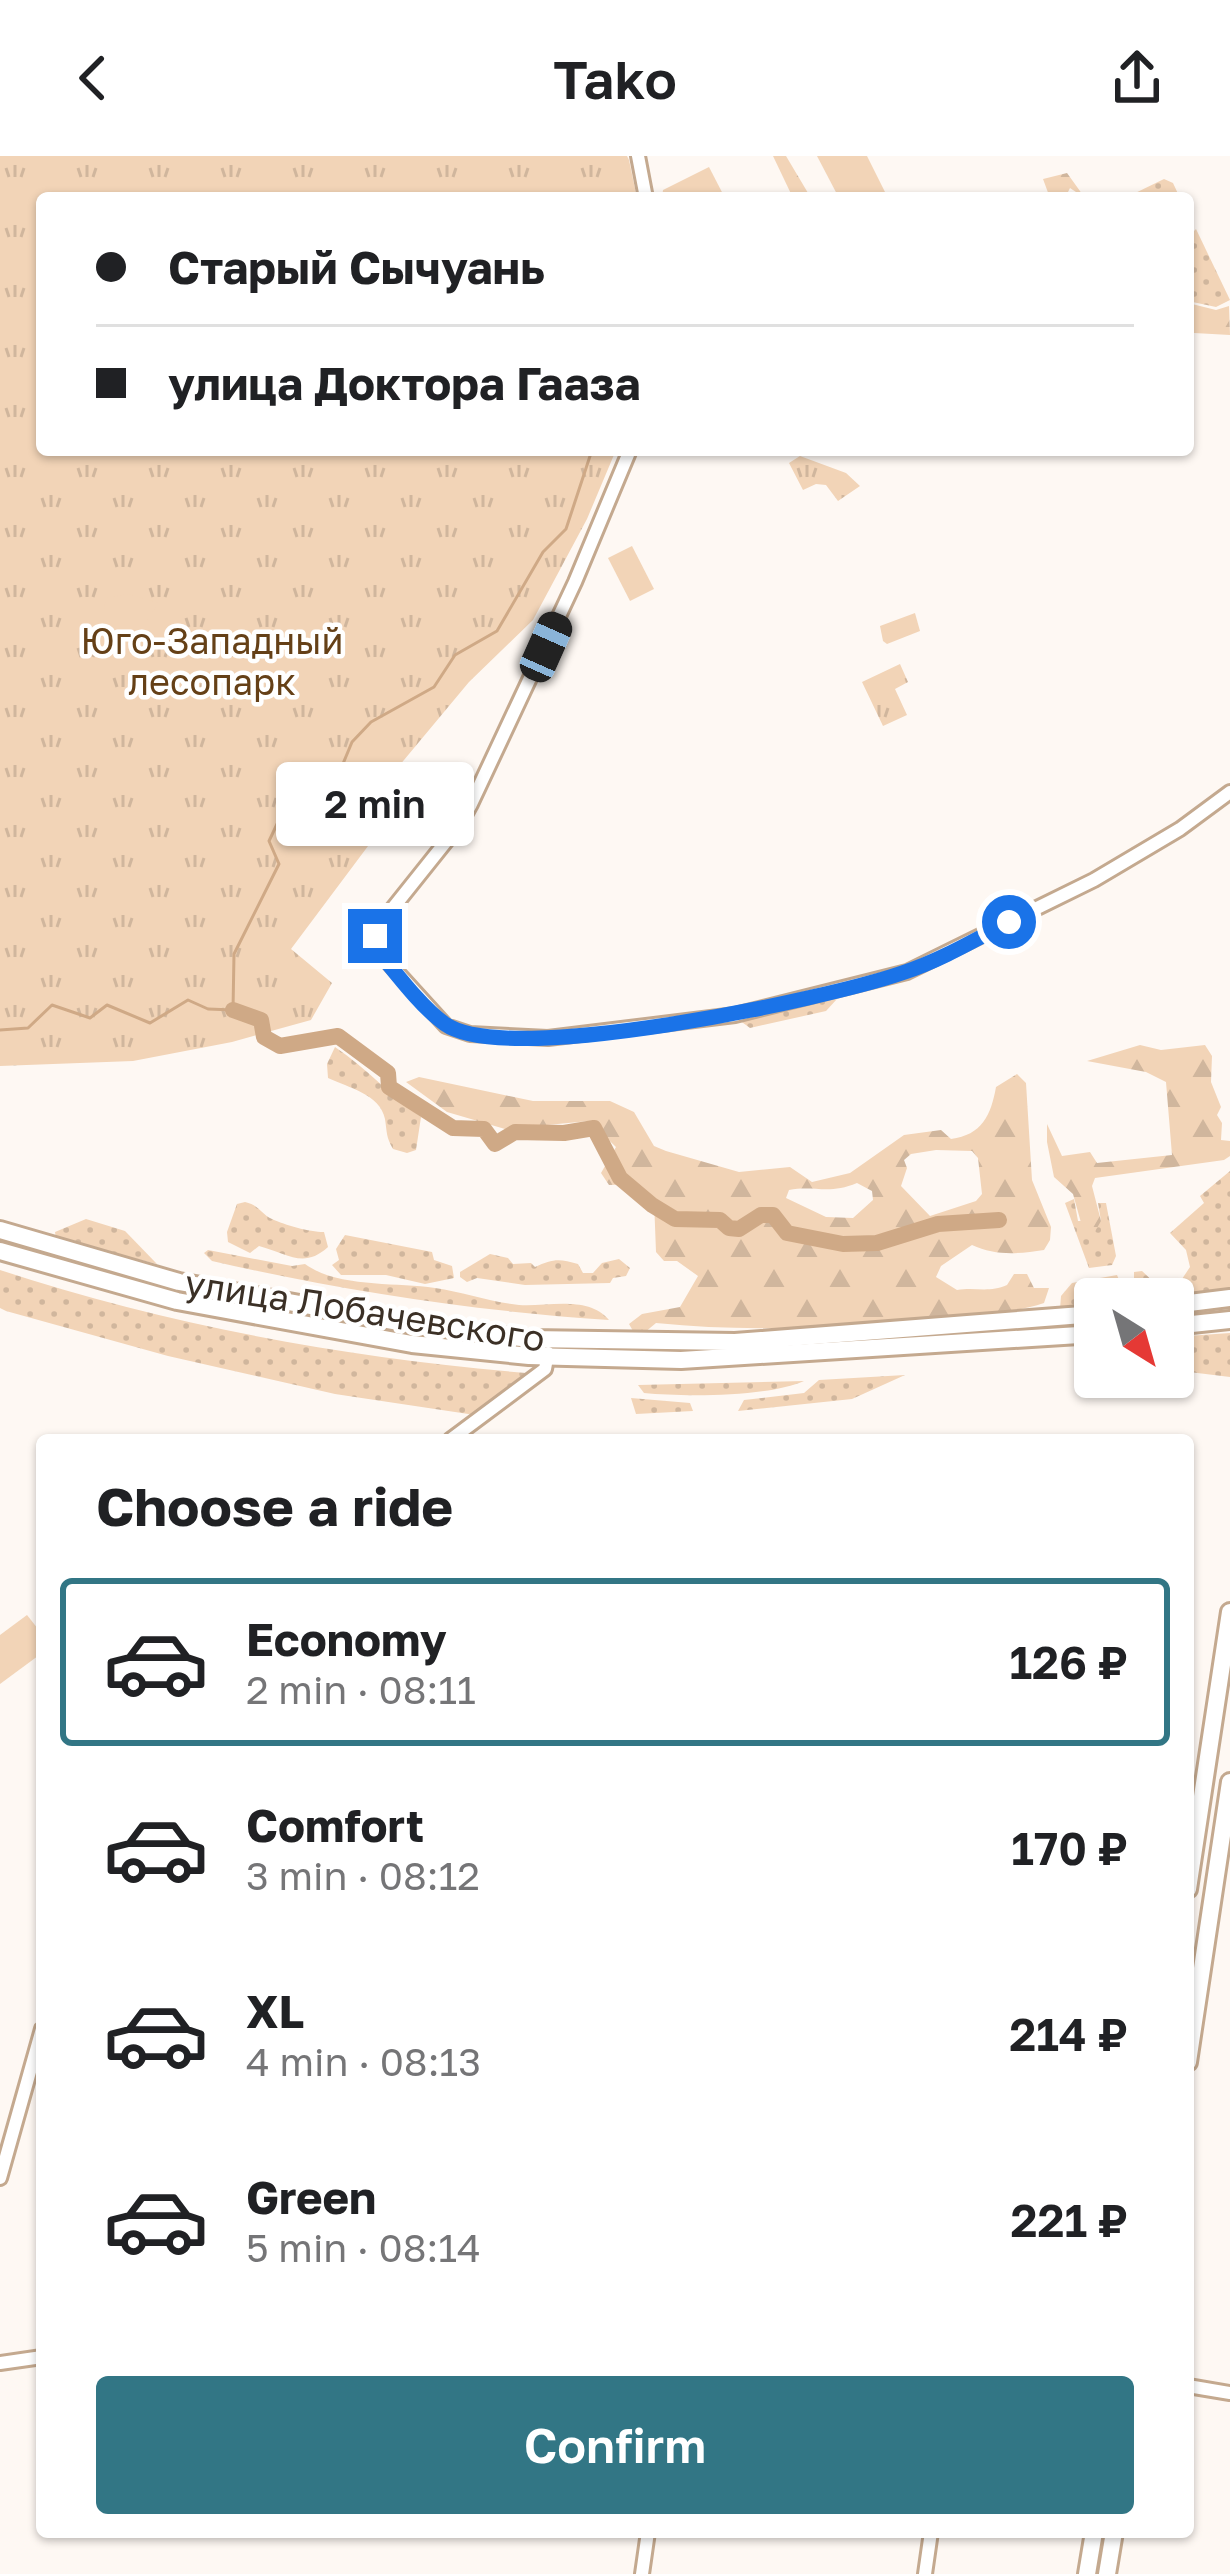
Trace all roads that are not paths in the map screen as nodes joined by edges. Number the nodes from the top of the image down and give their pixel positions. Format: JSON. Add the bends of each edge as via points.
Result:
{"nodes":[{"id":1,"x":638,"y":156,"type":"edge"},
{"id":2,"x":645,"y":192,"type":"edge"},
{"id":3,"x":628,"y":456,"type":"edge"},
{"id":4,"x":1230,"y":792,"type":"edge"},
{"id":5,"x":0,"y":1231,"type":"edge"},
{"id":6,"x":0,"y":1251,"type":"edge"},
{"id":7,"x":1230,"y":1298,"type":"edge"},
{"id":8,"x":1194,"y":1302,"type":"edge"},
{"id":9,"x":1074,"y":1316,"type":"edge"},
{"id":10,"x":1230,"y":1320,"type":"edge"},
{"id":11,"x":1194,"y":1324,"type":"edge"},
{"id":12,"x":1074,"y":1335,"type":"edge"},
{"id":13,"x":548,"y":1349,"type":"junction"},
{"id":14,"x":458,"y":1434,"type":"edge"},
{"id":15,"x":1230,"y":1612,"type":"edge"},
{"id":16,"x":1230,"y":1782,"type":"edge"},
{"id":17,"x":1194,"y":1849,"type":"edge"},
{"id":18,"x":1194,"y":1980,"type":"edge"},
{"id":19,"x":36,"y":2050,"type":"edge"},
{"id":20,"x":0,"y":2178,"type":"edge"},
{"id":21,"x":36,"y":2358,"type":"edge"},
{"id":22,"x":0,"y":2363,"type":"edge"},
{"id":23,"x":1194,"y":2387,"type":"edge"},
{"id":24,"x":1230,"y":2392,"type":"edge"},
{"id":25,"x":647,"y":2538,"type":"edge"},
{"id":26,"x":930,"y":2538,"type":"edge"},
{"id":27,"x":1093,"y":2538,"type":"edge"},
{"id":28,"x":1113,"y":2538,"type":"edge"},
{"id":29,"x":642,"y":2574,"type":"edge"},
{"id":30,"x":925,"y":2574,"type":"edge"},
{"id":31,"x":1088,"y":2574,"type":"edge"},
{"id":32,"x":1107,"y":2574,"type":"edge"}],
"edges":[{"from":1,"to":2,"type":"street"},
{"from":3,"to":4,"type":"street","via":[[471,804],[377,928],[377,950],[446,1025],[548,1039],[734,1015],[907,972],[1094,880]]},
{"from":5,"to":13,"type":"main road","name":"улица Лобачевского","via":[[179,1282]]},
{"from":6,"to":13,"type":"main road","name":"улица Лобачевского","via":[[177,1301],[412,1344]]},
{"from":7,"to":8,"type":"main road"},
{"from":9,"to":13,"type":"main road","name":"улица Лобачевского"},
{"from":10,"to":11,"type":"main road"},
{"from":12,"to":13,"type":"main road","name":"улица Лобачевского","via":[[700,1359]]},
{"from":13,"to":14,"type":"street","via":[[539,1374]]},
{"from":15,"to":17,"type":"main road"},
{"from":16,"to":18,"type":"main road"},
{"from":19,"to":20,"type":"street"},
{"from":21,"to":22,"type":"street"},
{"from":23,"to":24,"type":"street"},
{"from":25,"to":29,"type":"street"},
{"from":26,"to":30,"type":"street"},
{"from":27,"to":31,"type":"main road"},
{"from":28,"to":32,"type":"main road"}]}
